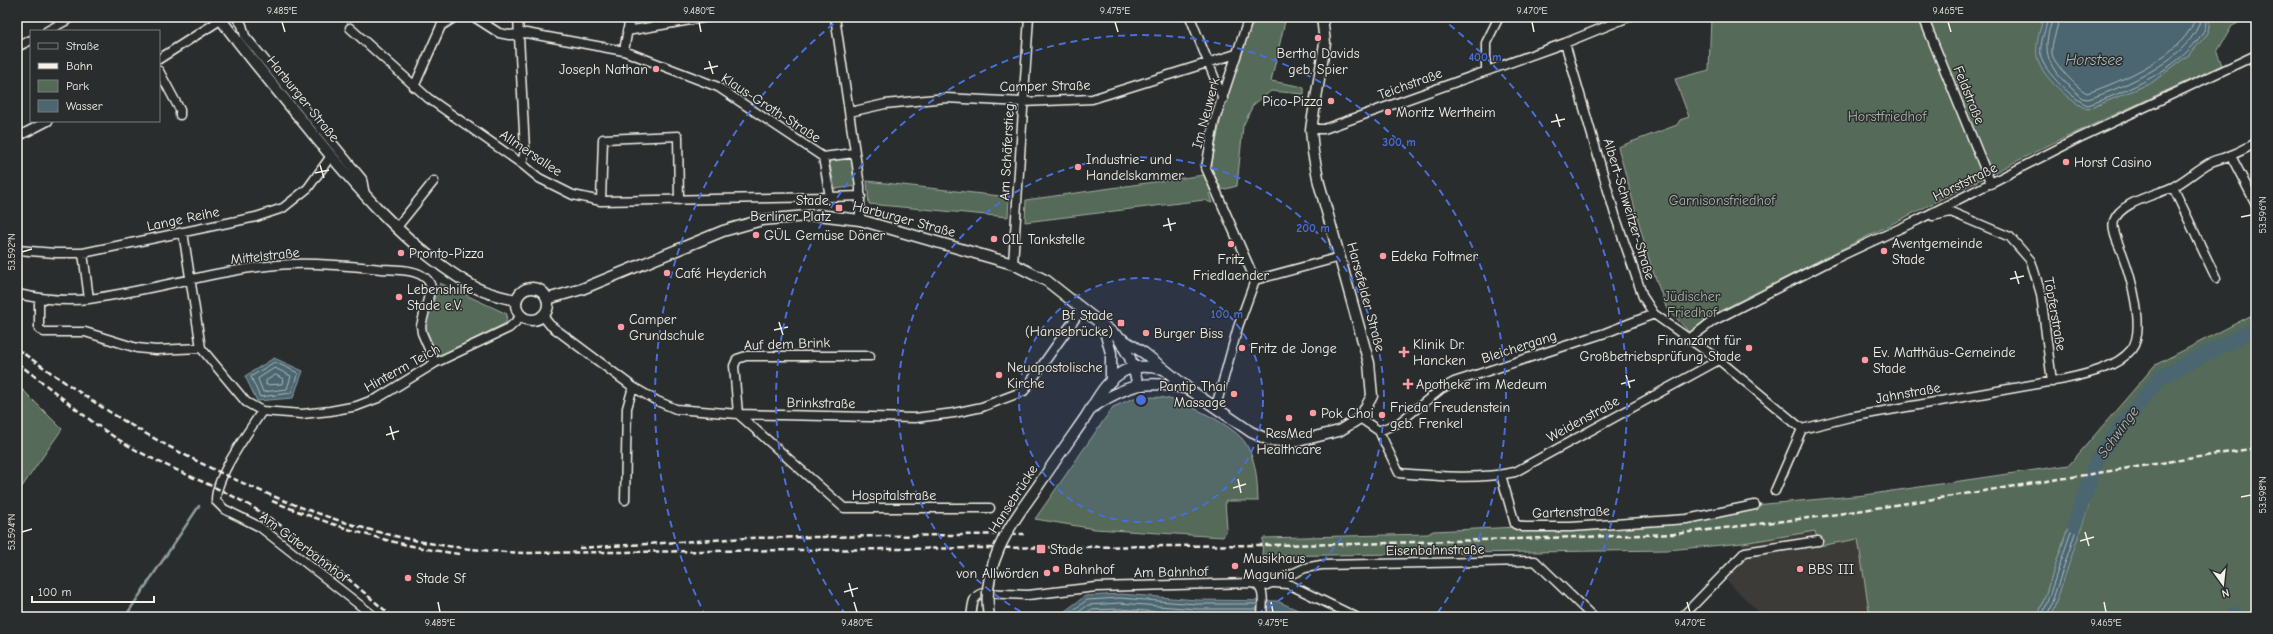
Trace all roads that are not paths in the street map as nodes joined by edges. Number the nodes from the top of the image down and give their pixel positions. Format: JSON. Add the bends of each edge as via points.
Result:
{"nodes":[{"id":1,"x":73,"y":17,"type":"edge"},
{"id":2,"x":236,"y":17,"type":"edge"},
{"id":3,"x":455,"y":17,"type":"edge"},
{"id":4,"x":474,"y":17,"type":"edge"},
{"id":5,"x":518,"y":17,"type":"edge"},
{"id":6,"x":630,"y":17,"type":"edge"},
{"id":7,"x":708,"y":17,"type":"edge"},
{"id":8,"x":835,"y":17,"type":"edge"},
{"id":9,"x":1029,"y":17,"type":"edge"},
{"id":10,"x":1190,"y":17,"type":"edge"},
{"id":11,"x":1249,"y":17,"type":"edge"},
{"id":12,"x":1322,"y":17,"type":"edge"},
{"id":13,"x":1499,"y":17,"type":"edge"},
{"id":14,"x":1629,"y":17,"type":"edge"},
{"id":15,"x":1923,"y":17,"type":"edge"},
{"id":16,"x":222,"y":18,"type":"edge"},
{"id":17,"x":350,"y":28,"type":"dead end"},
{"id":18,"x":49,"y":30,"type":"edge"},
{"id":19,"x":627,"y":31,"type":"junction"},
{"id":20,"x":518,"y":34,"type":"junction"},
{"id":21,"x":30,"y":41,"type":"edge"},
{"id":22,"x":1564,"y":43,"type":"junction"},
{"id":23,"x":17,"y":48,"type":"edge"},
{"id":24,"x":624,"y":51,"type":"junction"},
{"id":25,"x":1236,"y":54,"type":"junction"},
{"id":26,"x":2256,"y":55,"type":"edge"},
{"id":27,"x":160,"y":58,"type":"edge"},
{"id":28,"x":1208,"y":62,"type":"junction"},
{"id":29,"x":1486,"y":70,"type":"junction"},
{"id":30,"x":160,"y":73,"type":"edge"},
{"id":31,"x":414,"y":87,"type":"junction"},
{"id":32,"x":1223,"y":99,"type":"junction"},
{"id":33,"x":1022,"y":102,"type":"junction"},
{"id":34,"x":850,"y":112,"type":"junction"},
{"id":35,"x":180,"y":115,"type":"dead end"},
{"id":36,"x":46,"y":122,"type":"edge"},
{"id":37,"x":1311,"y":129,"type":"junction"},
{"id":38,"x":17,"y":137,"type":"edge"},
{"id":39,"x":2256,"y":143,"type":"edge"},
{"id":40,"x":854,"y":153,"type":"junction"},
{"id":41,"x":331,"y":156,"type":"junction"},
{"id":42,"x":2231,"y":156,"type":"junction"},
{"id":43,"x":823,"y":157,"type":"junction"},
{"id":44,"x":522,"y":164,"type":"junction"},
{"id":45,"x":434,"y":181,"type":"dead end"},
{"id":46,"x":1990,"y":184,"type":"junction"},
{"id":47,"x":2173,"y":187,"type":"junction"},
{"id":48,"x":365,"y":195,"type":"junction"},
{"id":49,"x":830,"y":196,"type":"junction"},
{"id":50,"x":861,"y":196,"type":"junction"},
{"id":51,"x":679,"y":200,"type":"junction"},
{"id":52,"x":601,"y":201,"type":"junction"},
{"id":53,"x":2256,"y":204,"type":"edge"},
{"id":54,"x":860,"y":220,"type":"junction"},
{"id":55,"x":1918,"y":220,"type":"junction"},
{"id":56,"x":397,"y":227,"type":"junction"},
{"id":57,"x":183,"y":232,"type":"junction"},
{"id":58,"x":17,"y":250,"type":"edge"},
{"id":59,"x":83,"y":253,"type":"junction"},
{"id":60,"x":1340,"y":257,"type":"junction"},
{"id":61,"x":1014,"y":264,"type":"junction"},
{"id":62,"x":2216,"y":278,"type":"dead end"},
{"id":63,"x":190,"y":280,"type":"junction"},
{"id":64,"x":1255,"y":280,"type":"junction"},
{"id":65,"x":17,"y":294,"type":"edge"},
{"id":66,"x":39,"y":299,"type":"junction"},
{"id":67,"x":89,"y":299,"type":"junction"},
{"id":68,"x":547,"y":299,"type":"junction"},
{"id":69,"x":516,"y":300,"type":"junction"},
{"id":70,"x":1082,"y":308,"type":"junction"},
{"id":71,"x":1654,"y":314,"type":"junction"},
{"id":72,"x":542,"y":315,"type":"junction"},
{"id":73,"x":522,"y":316,"type":"junction"},
{"id":74,"x":1103,"y":325,"type":"junction"},
{"id":75,"x":1114,"y":334,"type":"junction"},
{"id":76,"x":1689,"y":339,"type":"junction"},
{"id":77,"x":201,"y":348,"type":"junction"},
{"id":78,"x":1144,"y":353,"type":"junction"},
{"id":79,"x":870,"y":356,"type":"dead end"},
{"id":80,"x":1719,"y":360,"type":"junction"},
{"id":81,"x":435,"y":363,"type":"junction"},
{"id":82,"x":1138,"y":367,"type":"junction"},
{"id":83,"x":1165,"y":369,"type":"junction"},
{"id":84,"x":1111,"y":380,"type":"junction"},
{"id":85,"x":2052,"y":382,"type":"junction"},
{"id":86,"x":1138,"y":384,"type":"junction"},
{"id":87,"x":633,"y":387,"type":"junction"},
{"id":88,"x":1190,"y":390,"type":"junction"},
{"id":89,"x":1216,"y":406,"type":"junction"},
{"id":90,"x":1092,"y":408,"type":"junction"},
{"id":91,"x":262,"y":411,"type":"junction"},
{"id":92,"x":738,"y":414,"type":"junction"},
{"id":93,"x":1360,"y":418,"type":"junction"},
{"id":94,"x":1802,"y":429,"type":"junction"},
{"id":95,"x":1379,"y":431,"type":"junction"},
{"id":96,"x":1294,"y":442,"type":"joint"},
{"id":97,"x":1501,"y":475,"type":"junction"},
{"id":98,"x":1775,"y":492,"type":"dead end"},
{"id":99,"x":625,"y":500,"type":"dead end"},
{"id":100,"x":1755,"y":505,"type":"dead end"},
{"id":101,"x":990,"y":508,"type":"dead end"},
{"id":102,"x":1818,"y":541,"type":"dead end"},
{"id":103,"x":1273,"y":583,"type":"junction"},
{"id":104,"x":1260,"y":588,"type":"junction"},
{"id":105,"x":375,"y":617,"type":"edge"},
{"id":106,"x":971,"y":617,"type":"edge"},
{"id":107,"x":989,"y":617,"type":"edge"},
{"id":108,"x":1262,"y":617,"type":"edge"},
{"id":109,"x":1356,"y":617,"type":"edge"},
{"id":110,"x":1593,"y":617,"type":"edge"},
{"id":111,"x":1682,"y":617,"type":"edge"}],
"edges":[{"from":1,"to":18,"type":"street"},
{"from":2,"to":48,"type":"street","name":"Harburger Straße","via":[[245,36],[362,179]]},
{"from":3,"to":31,"type":"street","via":[[441,26]]},
{"from":4,"to":20,"type":"street","name":"Klaus-Groth-Straße","via":[[499,33],[508,36]]},
{"from":5,"to":20,"type":"street"},
{"from":6,"to":19,"type":"street"},
{"from":7,"to":19,"type":"street"},
{"from":8,"to":34,"type":"street"},
{"from":9,"to":33,"type":"street","name":"Am Schäferstieg"},
{"from":10,"to":28,"type":"street"},
{"from":11,"to":25,"type":"street","name":"Im Neuwerk"},
{"from":12,"to":37,"type":"main road","name":"Harsefelder Straße","via":[[1325,43]]},
{"from":13,"to":29,"type":"street","via":[[1486,43]]},
{"from":14,"to":22,"type":"street","name":"Teichstraße"},
{"from":15,"to":46,"type":"street","name":"Feldstraße"},
{"from":16,"to":27,"type":"street"},
{"from":16,"to":41,"type":"main road","name":"Harburger Straße"},
{"from":17,"to":31,"type":"street","name":"Allmersallee"},
{"from":19,"to":24,"type":"street"},
{"from":20,"to":24,"type":"street","name":"Klaus-Groth-Straße","via":[[526,33]]},
{"from":20,"to":44,"type":"street","via":[[525,150]]},
{"from":21,"to":23,"type":"street"},
{"from":22,"to":29,"type":"street","name":"Teichstraße"},
{"from":22,"to":71,"type":"street","name":"Albert-Schweitzer-Straße","via":[[1616,218],[1643,297]]},
{"from":24,"to":43,"type":"street","name":"Klaus-Groth-Straße","via":[[718,86]]},
{"from":25,"to":28,"type":"street","name":"Camper Straße"},
{"from":25,"to":32,"type":"street","name":"Im Neuwerk"},
{"from":26,"to":46,"type":"street","name":"Horststraße","via":[[2079,138]]},
{"from":28,"to":32,"type":"street"},
{"from":28,"to":33,"type":"street","name":"Camper Straße","via":[[1092,99]]},
{"from":29,"to":37,"type":"street","name":"Teichstraße","via":[[1324,129]]},
{"from":30,"to":35,"type":"street","via":[[180,110]]},
{"from":31,"to":44,"type":"street","name":"Allmersallee"},
{"from":32,"to":64,"type":"street","name":"Im Neuwerk","via":[[1214,123],[1206,168]]},
{"from":33,"to":34,"type":"street","name":"Camper Straße","via":[[946,98],[885,104]]},
{"from":33,"to":61,"type":"street","name":"Am Schäferstieg"},
{"from":34,"to":40,"type":"street"},
{"from":36,"to":38,"type":"street"},
{"from":37,"to":60,"type":"main road","name":"Harsefelder Straße","via":[[1318,183]]},
{"from":39,"to":42,"type":"street","name":"Jahnstraße"},
{"from":40,"to":43,"type":"street"},
{"from":40,"to":50,"type":"street"},
{"from":41,"to":48,"type":"main road","name":"Harburger Straße"},
{"from":41,"to":57,"type":"street","name":"Lange Reihe","via":[[308,188],[283,208],[256,217]]},
{"from":42,"to":47,"type":"street","name":"Jahnstraße","via":[[2211,162]]},
{"from":42,"to":53,"type":"street"},
{"from":43,"to":49,"type":"street"},
{"from":44,"to":52,"type":"street","name":"Allmersallee","via":[[539,178],[573,195]]},
{"from":45,"to":56,"type":"street"},
{"from":46,"to":55,"type":"street","name":"Horststraße"},
{"from":47,"to":62,"type":"street"},
{"from":47,"to":85,"type":"street","name":"Jahnstraße","via":[[2147,196],[2121,210],[2114,221],[2113,228],[2124,257],[2135,300],[2138,332],[2136,343],[2122,358],[2089,374]]},
{"from":48,"to":56,"type":"main road","name":"Harburger Straße"},
{"from":49,"to":50,"type":"street","name":"Allmersallee"},
{"from":49,"to":51,"type":"street","name":"Allmersallee"},
{"from":50,"to":54,"type":"street"},
{"from":51,"to":52,"type":"street","name":"Allmersallee"},
{"from":51,"to":52,"type":"street","via":[[678,136],[603,139]]},
{"from":54,"to":61,"type":"main road","name":"Harburger Straße"},
{"from":54,"to":68,"type":"main road","name":"Harburger Straße","via":[[818,215],[762,220],[723,231],[582,288]]},
{"from":55,"to":76,"type":"street","name":"Horststraße","via":[[1834,259],[1713,321]]},
{"from":55,"to":85,"type":"street","name":"Töpferstraße","via":[[1951,212],[2010,237],[2031,261],[2041,294]]},
{"from":56,"to":69,"type":"main road","name":"Harburger Straße","via":[[440,264],[471,286],[492,295]]},
{"from":57,"to":59,"type":"street","name":"Lange Reihe"},
{"from":57,"to":63,"type":"street"},
{"from":58,"to":59,"type":"street","name":"Lange Reihe"},
{"from":59,"to":67,"type":"street"},
{"from":60,"to":64,"type":"street"},
{"from":60,"to":93,"type":"main road","name":"Harsefelder Straße","via":[[1369,363],[1372,396]]},
{"from":61,"to":70,"type":"main road","name":"Harburger Straße","via":[[1047,281]]},
{"from":63,"to":67,"type":"street","name":"Mittelstraße"},
{"from":63,"to":77,"type":"street"},
{"from":63,"to":81,"type":"street","name":"Mittelstraße","via":[[246,269],[292,264],[336,265],[423,275],[431,287],[421,326]]},
{"from":64,"to":89,"type":"street","via":[[1238,327]]},
{"from":65,"to":66,"type":"street","name":"Mittelstraße"},
{"from":66,"to":67,"type":"street","name":"Mittelstraße"},
{"from":66,"to":77,"type":"street","via":[[38,324],[39,329],[44,332],[85,332],[137,348],[156,350]]},
{"from":68,"to":69,"type":"main road","via":[[541,291],[531,288],[522,292]]},
{"from":68,"to":72,"type":"main road","via":[[547,308]]},
{"from":69,"to":73,"type":"main road"},
{"from":70,"to":74,"type":"main road","name":"Harburger Straße"},
{"from":70,"to":92,"type":"street","name":"Brinkstraße","via":[[1024,391],[982,407],[954,414],[920,417]]},
{"from":71,"to":76,"type":"street","name":"Albert-Schweitzer-Straße"},
{"from":71,"to":95,"type":"street","name":"Bleichergang","via":[[1605,333],[1454,382],[1441,389],[1400,422]]},
{"from":72,"to":73,"type":"main road","via":[[530,319]]},
{"from":72,"to":87,"type":"street","name":"Brinkstraße","via":[[550,325]]},
{"from":73,"to":81,"type":"street","name":"Hinterm Teich","via":[[510,328]]},
{"from":74,"to":75,"type":"main road","name":"Harburger Straße"},
{"from":74,"to":84,"type":"main road","via":[[1111,348]]},
{"from":75,"to":78,"type":"main road","name":"Harburger Straße"},
{"from":75,"to":82,"type":"main road","name":"Harburger Straße"},
{"from":76,"to":80,"type":"street","name":"Albert-Schweitzer-Straße"},
{"from":77,"to":91,"type":"street","name":"Hinterm Teich","via":[[246,402]]},
{"from":78,"to":82,"type":"main road","name":"Harburger Straße"},
{"from":78,"to":83,"type":"main road","name":"Harburger Straße"},
{"from":79,"to":92,"type":"street","name":"Auf dem Brink","via":[[746,356],[737,359],[734,366]]},
{"from":80,"to":94,"type":"street","name":"Albert-Schweitzer-Straße"},
{"from":80,"to":97,"type":"street","name":"Weidenstraße","via":[[1515,472]]},
{"from":81,"to":91,"type":"street","name":"Hinterm Teich","via":[[378,398],[357,406],[302,414]]},
{"from":82,"to":83,"type":"main road"},
{"from":82,"to":84,"type":"main road","name":"Hansebrücke"},
{"from":82,"to":86,"type":"main road","name":"Harburger Straße"},
{"from":83,"to":88,"type":"main road","name":"Harburger Straße"},
{"from":84,"to":90,"type":"main road","name":"Hansebrücke","via":[[1099,393]]},
{"from":85,"to":94,"type":"street","name":"Jahnstraße","via":[[1850,417]]},
{"from":86,"to":88,"type":"main road","name":"Harburger Straße","via":[[1154,383]]},
{"from":86,"to":90,"type":"main road","name":"Hansebrücke","via":[[1112,394]]},
{"from":87,"to":92,"type":"street","name":"Brinkstraße","via":[[657,402],[676,409]]},
{"from":87,"to":99,"type":"street","via":[[627,408]]},
{"from":88,"to":89,"type":"main road","name":"Harburger Straße"},
{"from":89,"to":96,"type":"main road","name":"Harburger Straße","via":[[1251,432],[1269,440]]},
{"from":90,"to":107,"type":"main road","name":"Hansebrücke","bridge":true,"via":[[1007,531],[995,556],[988,590]]},
{"from":91,"to":105,"type":"street","name":"Am Güterbahnhof","via":[[230,461],[215,494],[216,501],[224,509],[260,527]]},
{"from":92,"to":101,"type":"street","name":"Hospitalstraße","via":[[844,508]]},
{"from":93,"to":95,"type":"street"},
{"from":93,"to":96,"type":"main road","name":"Harsefelder Straße","via":[[1339,431]]},
{"from":94,"to":98,"type":"street"},
{"from":95,"to":97,"type":"street","via":[[1399,473],[1429,476]]},
{"from":97,"to":100,"type":"street","name":"Gartenstraße","via":[[1516,524],[1523,527],[1571,527],[1688,519]]},
{"from":102,"to":111,"type":"street","via":[[1745,552]]},
{"from":103,"to":104,"type":"street","name":"Eisenbahnstraße"},
{"from":103,"to":109,"type":"street","via":[[1288,584]]},
{"from":103,"to":110,"type":"street","name":"Eisenbahnstraße","via":[[1305,568],[1321,565],[1535,562]]},
{"from":104,"to":106,"type":"street","name":"Am Bahnhof","via":[[1252,583],[1096,587],[1028,595],[982,593],[977,594],[974,599]]},
{"from":104,"to":108,"type":"street"}]}
